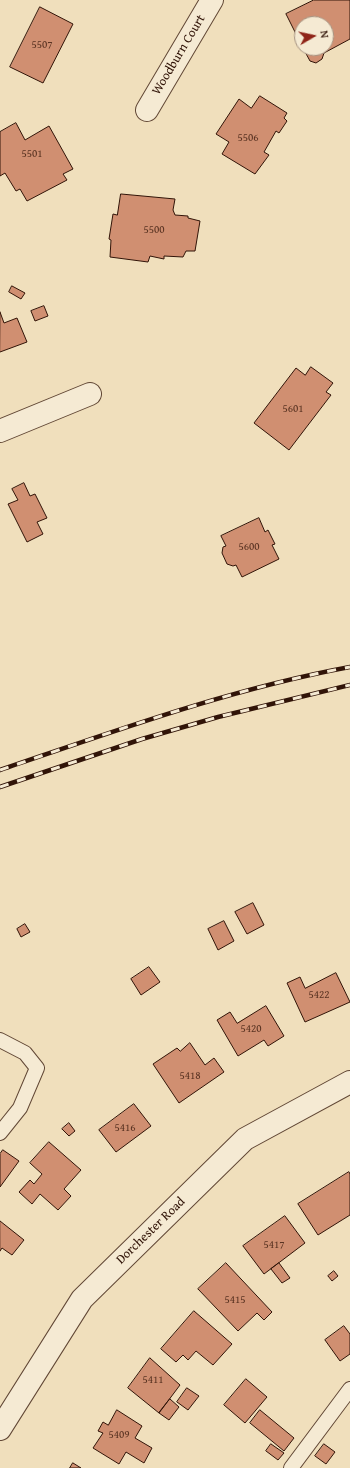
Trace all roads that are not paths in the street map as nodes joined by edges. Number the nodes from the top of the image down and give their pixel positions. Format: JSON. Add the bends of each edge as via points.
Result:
{"nodes":[{"id":1,"x":212,"y":0,"type":"edge"},
{"id":2,"x":147,"y":110,"type":"dead end"},
{"id":3,"x":90,"y":394,"type":"dead end"},
{"id":4,"x":0,"y":430,"type":"edge"},
{"id":5,"x":0,"y":1040,"type":"edge"},
{"id":6,"x":350,"y":1082,"type":"edge"},
{"id":7,"x":0,"y":1133,"type":"edge"},
{"id":8,"x":350,"y":1389,"type":"edge"},
{"id":9,"x":0,"y":1428,"type":"edge"},
{"id":10,"x":291,"y":1468,"type":"edge"}],
"edges":[{"from":1,"to":2,"type":"street","name":"Woodburn Court"},
{"from":3,"to":4,"type":"street"},
{"from":5,"to":7,"type":"lane","via":[[26,1053],[37,1068],[20,1108]]},
{"from":6,"to":9,"type":"street","name":"Dorchester Road","via":[[245,1140],[82,1299]]},
{"from":8,"to":10,"type":"lane"}]}
